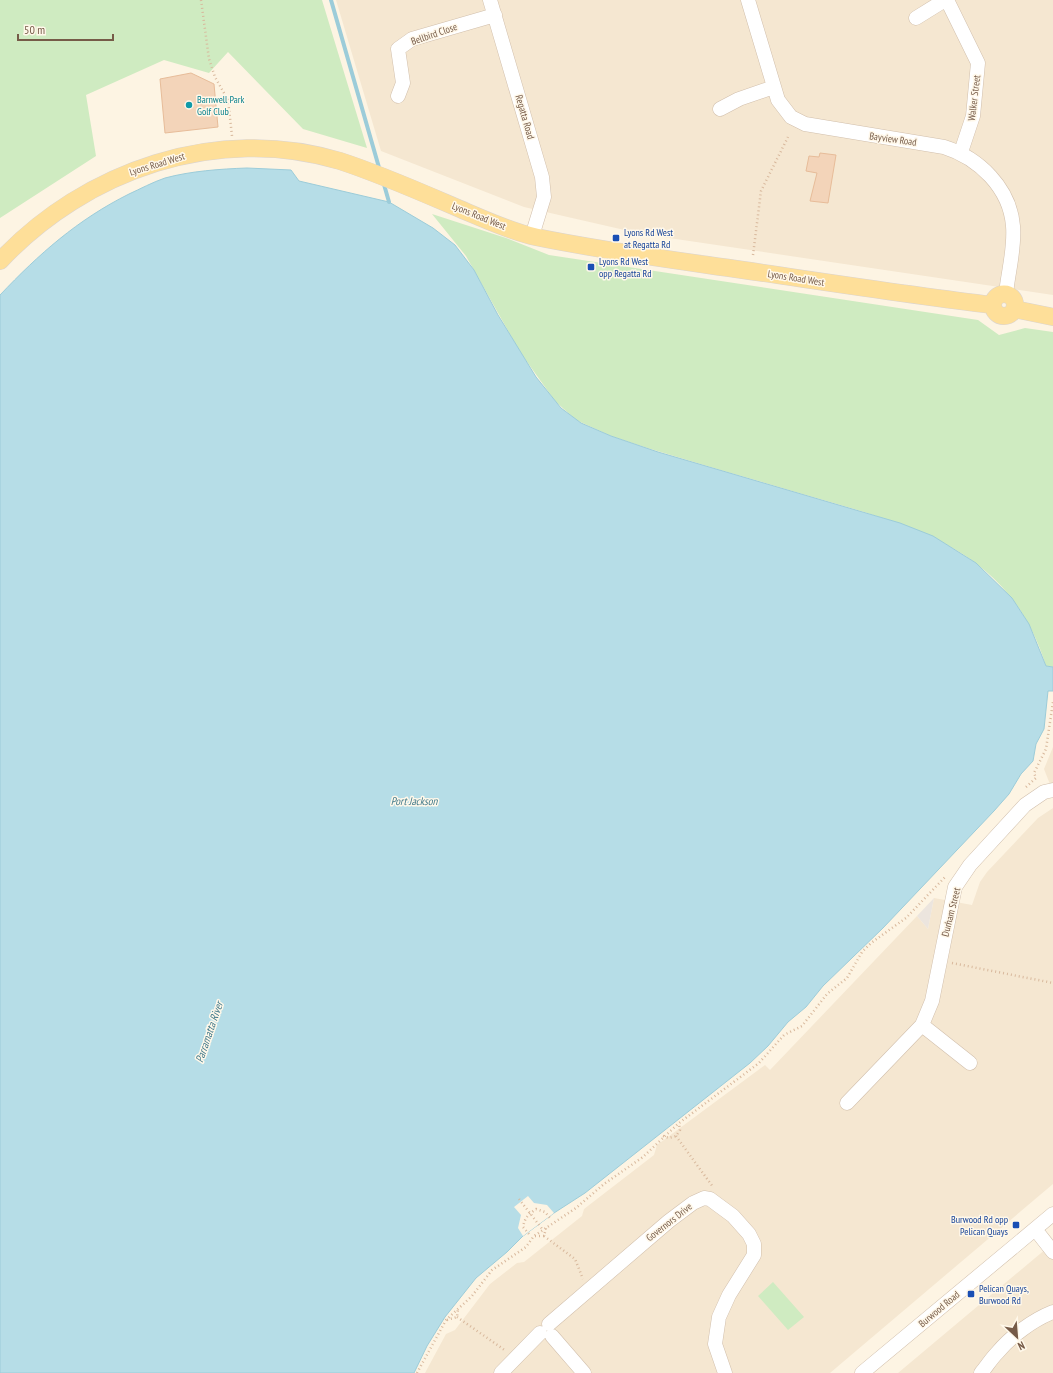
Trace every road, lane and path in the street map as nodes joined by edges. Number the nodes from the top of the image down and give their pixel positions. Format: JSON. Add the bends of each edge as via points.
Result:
{"nodes":[{"id":1,"x":201,"y":0,"type":"edge"},
{"id":2,"x":490,"y":0,"type":"edge"},
{"id":3,"x":748,"y":0,"type":"edge"},
{"id":4,"x":946,"y":0,"type":"edge"},
{"id":5,"x":494,"y":15,"type":"junction"},
{"id":6,"x":916,"y":18,"type":"dead end"},
{"id":7,"x":774,"y":87,"type":"junction"},
{"id":8,"x":398,"y":96,"type":"dead end"},
{"id":9,"x":720,"y":109,"type":"dead end"},
{"id":10,"x":788,"y":137,"type":"dead end"},
{"id":11,"x":234,"y":148,"type":"junction"},
{"id":12,"x":961,"y":152,"type":"junction"},
{"id":13,"x":532,"y":236,"type":"junction"},
{"id":14,"x":753,"y":255,"type":"dead end"},
{"id":15,"x":0,"y":261,"type":"edge"},
{"id":16,"x":1006,"y":294,"type":"junction"},
{"id":17,"x":993,"y":305,"type":"junction"},
{"id":18,"x":1014,"y":309,"type":"junction"},
{"id":19,"x":1053,"y":317,"type":"edge"},
{"id":20,"x":1053,"y":702,"type":"edge"},
{"id":21,"x":1053,"y":790,"type":"edge"},
{"id":22,"x":1022,"y":791,"type":"dead end"},
{"id":23,"x":947,"y":874,"type":"dead end"},
{"id":24,"x":940,"y":960,"type":"junction"},
{"id":25,"x":1053,"y":983,"type":"edge"},
{"id":26,"x":922,"y":1025,"type":"junction"},
{"id":27,"x":970,"y":1063,"type":"dead end"},
{"id":28,"x":846,"y":1103,"type":"dead end"},
{"id":29,"x":679,"y":1123,"type":"junction"},
{"id":30,"x":663,"y":1136,"type":"junction"},
{"id":31,"x":676,"y":1136,"type":"junction"},
{"id":32,"x":710,"y":1198,"type":"junction"},
{"id":33,"x":519,"y":1199,"type":"dead end"},
{"id":34,"x":530,"y":1213,"type":"junction"},
{"id":35,"x":1053,"y":1214,"type":"edge"},
{"id":36,"x":550,"y":1218,"type":"dead end"},
{"id":37,"x":546,"y":1228,"type":"junction"},
{"id":38,"x":1035,"y":1228,"type":"junction"},
{"id":39,"x":543,"y":1230,"type":"junction"},
{"id":40,"x":528,"y":1234,"type":"dead end"},
{"id":41,"x":534,"y":1236,"type":"junction"},
{"id":42,"x":544,"y":1236,"type":"junction"},
{"id":43,"x":1053,"y":1252,"type":"edge"},
{"id":44,"x":591,"y":1286,"type":"junction"},
{"id":45,"x":458,"y":1309,"type":"junction"},
{"id":46,"x":1053,"y":1312,"type":"edge"},
{"id":47,"x":457,"y":1317,"type":"junction"},
{"id":48,"x":446,"y":1320,"type":"junction"},
{"id":49,"x":547,"y":1331,"type":"junction"},
{"id":50,"x":516,"y":1358,"type":"junction"},
{"id":51,"x":417,"y":1373,"type":"edge"},
{"id":52,"x":501,"y":1373,"type":"edge"},
{"id":53,"x":584,"y":1373,"type":"edge"},
{"id":54,"x":725,"y":1373,"type":"edge"},
{"id":55,"x":862,"y":1373,"type":"edge"},
{"id":56,"x":981,"y":1373,"type":"edge"}],
"edges":[{"from":1,"to":11,"type":"path","via":[[209,59],[215,77],[228,100]]},
{"from":2,"to":5,"type":"street","name":"Regatta Road"},
{"from":3,"to":7,"type":"street","name":"Bayview Road"},
{"from":4,"to":6,"type":"street"},
{"from":4,"to":12,"type":"street","name":"Walker Street","via":[[978,63],[973,116]]},
{"from":5,"to":8,"type":"street","name":"Bellbird Close","via":[[412,39],[398,49],[403,83]]},
{"from":5,"to":13,"type":"street","name":"Regatta Road","via":[[542,177],[544,196]]},
{"from":7,"to":9,"type":"street","via":[[739,99]]},
{"from":7,"to":12,"type":"street","name":"Bayview Road","via":[[784,111],[796,121],[818,128],[930,144]]},
{"from":10,"to":14,"type":"path","via":[[762,191]]},
{"from":11,"to":13,"type":"main road","name":"Lyons Road West","via":[[273,149],[338,161]]},
{"from":11,"to":15,"type":"main road","name":"Lyons Road West","via":[[169,159],[114,178],[58,210],[14,246]]},
{"from":12,"to":16,"type":"street","name":"Bayview Road","via":[[997,183],[1010,210],[1013,242]]},
{"from":13,"to":17,"type":"main road","name":"Lyons Road West","via":[[884,292]]},
{"from":16,"to":17,"type":"main road","via":[[995,298]]},
{"from":16,"to":18,"type":"main road","via":[[1014,300]]},
{"from":17,"to":18,"type":"main road","via":[[995,312],[1002,316],[1009,315]]},
{"from":18,"to":19,"type":"main road"},
{"from":20,"to":22,"type":"path","via":[[1046,749],[1034,773],[1036,778]]},
{"from":21,"to":24,"type":"street","name":"Durham Street","via":[[1044,792],[1026,805],[970,865],[955,887]]},
{"from":23,"to":29,"type":"path","via":[[906,918],[862,952],[847,978],[827,994],[802,1026],[784,1035],[758,1063]]},
{"from":24,"to":25,"type":"path"},
{"from":24,"to":26,"type":"street","name":"Durham Street","via":[[932,1001]]},
{"from":26,"to":27,"type":"street"},
{"from":26,"to":28,"type":"street","name":"Durham Street"},
{"from":29,"to":30,"type":"path"},
{"from":29,"to":31,"type":"path","via":[[680,1130]]},
{"from":30,"to":31,"type":"path"},
{"from":30,"to":37,"type":"path","via":[[643,1157]]},
{"from":31,"to":32,"type":"path","via":[[713,1187]]},
{"from":32,"to":44,"type":"street","name":"Governors Drive","via":[[693,1203]]},
{"from":32,"to":54,"type":"street","via":[[733,1216],[754,1244],[754,1255],[719,1317],[715,1344]]},
{"from":33,"to":34,"type":"path"},
{"from":34,"to":36,"type":"path","via":[[536,1209],[546,1212]]},
{"from":34,"to":39,"type":"path"},
{"from":34,"to":40,"type":"path","via":[[524,1218],[523,1227]]},
{"from":35,"to":38,"type":"street","name":"Burwood Road"},
{"from":37,"to":39,"type":"path"},
{"from":37,"to":42,"type":"path"},
{"from":38,"to":43,"type":"street"},
{"from":38,"to":55,"type":"street","name":"Burwood Road"},
{"from":39,"to":41,"type":"path"},
{"from":41,"to":42,"type":"path"},
{"from":41,"to":45,"type":"path","via":[[526,1247],[492,1270],[472,1296]]},
{"from":42,"to":44,"type":"path","via":[[574,1259]]},
{"from":44,"to":49,"type":"street","name":"Governors Drive"},
{"from":45,"to":47,"type":"path"},
{"from":45,"to":48,"type":"path"},
{"from":46,"to":56,"type":"street","via":[[1011,1339]]},
{"from":47,"to":48,"type":"path"},
{"from":47,"to":50,"type":"path"},
{"from":48,"to":51,"type":"path"},
{"from":49,"to":50,"type":"street","name":"Governors Drive"},
{"from":49,"to":53,"type":"street"},
{"from":50,"to":52,"type":"street","name":"Governors Drive"}]}
